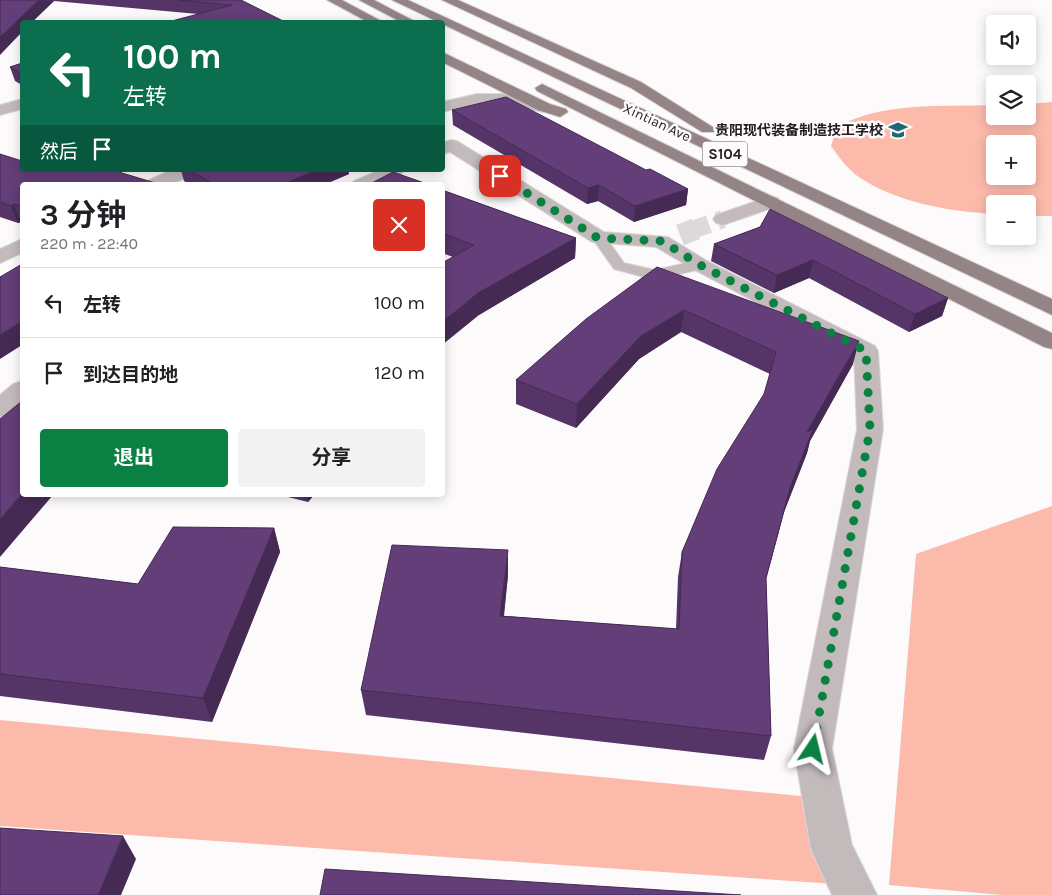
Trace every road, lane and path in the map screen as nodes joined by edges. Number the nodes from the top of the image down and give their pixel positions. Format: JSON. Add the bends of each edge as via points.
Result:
{"nodes":[{"id":1,"x":332,"y":0,"type":"edge"},
{"id":2,"x":365,"y":0,"type":"edge"},
{"id":3,"x":398,"y":0,"type":"edge"},
{"id":4,"x":448,"y":0,"type":"edge"},
{"id":5,"x":373,"y":20,"type":"edge"},
{"id":6,"x":406,"y":20,"type":"edge"},
{"id":7,"x":441,"y":20,"type":"edge"},
{"id":8,"x":445,"y":22,"type":"edge"},
{"id":9,"x":445,"y":40,"type":"edge"},
{"id":10,"x":445,"y":57,"type":"edge"},
{"id":11,"x":20,"y":105,"type":"edge"},
{"id":12,"x":445,"y":106,"type":"edge"},
{"id":13,"x":544,"y":106,"type":"junction"},
{"id":14,"x":3,"y":109,"type":"edge"},
{"id":15,"x":20,"y":115,"type":"edge"},
{"id":16,"x":655,"y":144,"type":"junction"},
{"id":17,"x":445,"y":148,"type":"edge"},
{"id":18,"x":142,"y":172,"type":"edge"},
{"id":19,"x":181,"y":172,"type":"edge"},
{"id":20,"x":390,"y":172,"type":"edge"},
{"id":21,"x":156,"y":182,"type":"edge"},
{"id":22,"x":159,"y":182,"type":"edge"},
{"id":23,"x":367,"y":182,"type":"edge"},
{"id":24,"x":819,"y":198,"type":"junction"},
{"id":25,"x":771,"y":202,"type":"junction"},
{"id":26,"x":723,"y":219,"type":"tunnel mouth"},
{"id":27,"x":598,"y":238,"type":"junction"},
{"id":28,"x":20,"y":246,"type":"edge"},
{"id":29,"x":0,"y":257,"type":"edge"},
{"id":30,"x":700,"y":265,"type":"junction"},
{"id":31,"x":1052,"y":308,"type":"edge"},
{"id":32,"x":1052,"y":342,"type":"edge"},
{"id":33,"x":20,"y":391,"type":"edge"},
{"id":34,"x":0,"y":409,"type":"edge"},
{"id":35,"x":855,"y":895,"type":"edge"}],
"edges":[{"from":1,"to":5,"type":"main road"},
{"from":2,"to":6,"type":"main road"},
{"from":3,"to":7,"type":"main road","name":"Xintian Ave","number":"S104"},
{"from":4,"to":24,"type":"main road","via":[[636,85]]},
{"from":8,"to":24,"type":"main road","name":"Xintian Ave","number":"S104"},
{"from":9,"to":16,"type":"main road","name":"Xintian Ave","number":"S104"},
{"from":10,"to":13,"type":"main road"},
{"from":11,"to":14,"type":"street"},
{"from":12,"to":13,"type":"street","via":[[477,98]]},
{"from":13,"to":16,"type":"main road"},
{"from":14,"to":15,"type":"street"},
{"from":16,"to":25,"type":"main road","name":"Xintian Ave","number":"S104"},
{"from":17,"to":27,"type":"street","via":[[451,145]]},
{"from":18,"to":21,"type":"street"},
{"from":19,"to":22,"type":"street"},
{"from":20,"to":23,"type":"street"},
{"from":24,"to":31,"type":"main road","name":"Xintian Ave","number":"S104"},
{"from":25,"to":26,"type":"street"},
{"from":25,"to":32,"type":"main road","name":"Xintian Ave","number":"S104"},
{"from":27,"to":30,"type":"street","via":[[671,238]]},
{"from":27,"to":30,"type":"lane","via":[[619,266],[655,274]]},
{"from":28,"to":29,"type":"street"},
{"from":30,"to":35,"type":"street","via":[[866,351],[870,429],[813,749],[832,848]]},
{"from":33,"to":34,"type":"street"}]}
